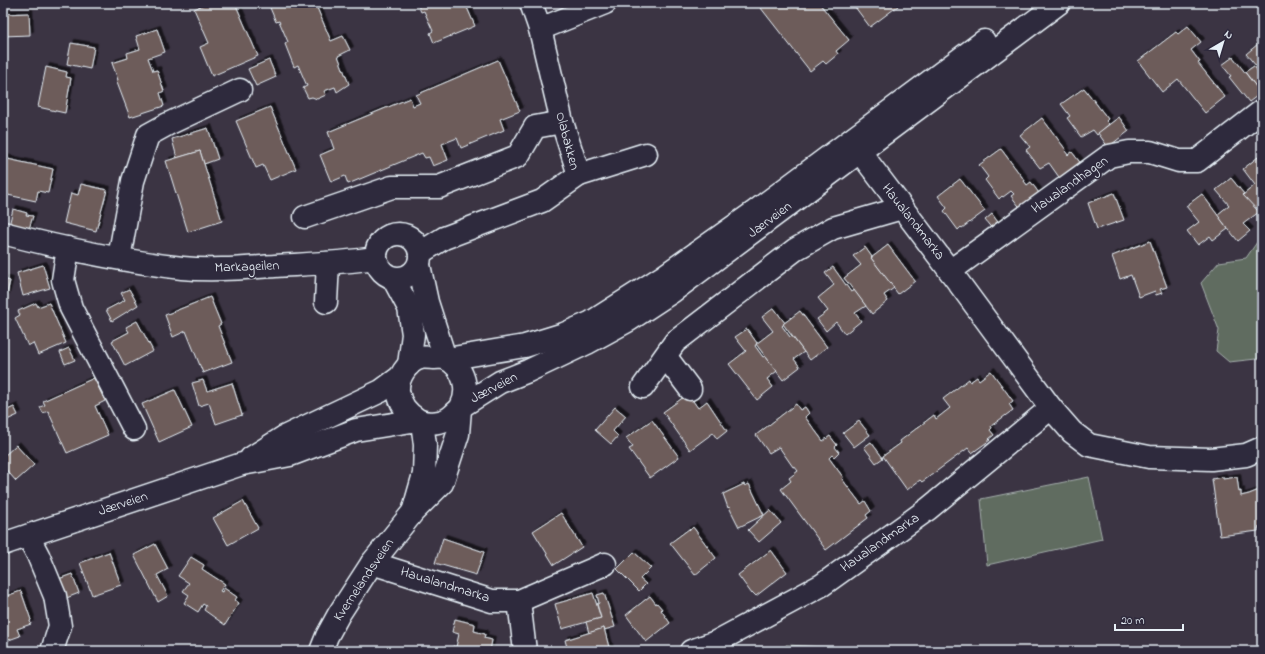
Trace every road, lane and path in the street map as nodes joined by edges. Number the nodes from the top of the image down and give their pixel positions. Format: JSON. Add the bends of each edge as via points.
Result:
{"nodes":[{"id":1,"x":532,"y":3,"type":"edge"},
{"id":2,"x":605,"y":3,"type":"edge"},
{"id":3,"x":1034,"y":3,"type":"edge"},
{"id":4,"x":1059,"y":3,"type":"edge"},
{"id":5,"x":540,"y":29,"type":"junction"},
{"id":6,"x":240,"y":90,"type":"dead end"},
{"id":7,"x":1262,"y":111,"type":"edge"},
{"id":8,"x":562,"y":122,"type":"junction"},
{"id":9,"x":860,"y":152,"type":"junction"},
{"id":10,"x":646,"y":154,"type":"dead end"},
{"id":11,"x":579,"y":175,"type":"junction"},
{"id":12,"x":902,"y":208,"type":"junction"},
{"id":13,"x":304,"y":217,"type":"dead end"},
{"id":14,"x":3,"y":233,"type":"edge"},
{"id":15,"x":68,"y":248,"type":"junction"},
{"id":16,"x":119,"y":258,"type":"junction"},
{"id":17,"x":375,"y":258,"type":"junction"},
{"id":18,"x":419,"y":259,"type":"junction"},
{"id":19,"x":328,"y":263,"type":"junction"},
{"id":20,"x":950,"y":271,"type":"junction"},
{"id":21,"x":393,"y":278,"type":"junction"},
{"id":22,"x":326,"y":302,"type":"dead end"},
{"id":23,"x":666,"y":357,"type":"junction"},
{"id":24,"x":446,"y":359,"type":"junction"},
{"id":25,"x":405,"y":371,"type":"junction"},
{"id":26,"x":643,"y":387,"type":"dead end"},
{"id":27,"x":690,"y":389,"type":"dead end"},
{"id":28,"x":461,"y":407,"type":"junction"},
{"id":29,"x":1051,"y":408,"type":"junction"},
{"id":30,"x":420,"y":421,"type":"junction"},
{"id":31,"x":134,"y":429,"type":"dead end"},
{"id":32,"x":1262,"y":448,"type":"edge"},
{"id":33,"x":242,"y":464,"type":"junction"},
{"id":34,"x":413,"y":512,"type":"junction"},
{"id":35,"x":28,"y":536,"type":"junction"},
{"id":36,"x":3,"y":544,"type":"edge"},
{"id":37,"x":372,"y":563,"type":"junction"},
{"id":38,"x":605,"y":564,"type":"dead end"},
{"id":39,"x":519,"y":601,"type":"junction"},
{"id":40,"x":52,"y":651,"type":"edge"},
{"id":41,"x":321,"y":651,"type":"edge"},
{"id":42,"x":525,"y":651,"type":"edge"},
{"id":43,"x":692,"y":651,"type":"edge"}],
"edges":[{"from":1,"to":5,"type":"street","name":"Olabakken"},
{"from":2,"to":5,"type":"street"},
{"from":3,"to":24,"type":"street","name":"Jærveien","via":[[753,213],[664,276],[597,319],[564,334],[525,346]]},
{"from":4,"to":9,"type":"street","name":"Jærveien"},
{"from":5,"to":8,"type":"street","name":"Olabakken"},
{"from":6,"to":16,"type":"street","via":[[148,135],[133,181]]},
{"from":7,"to":20,"type":"street","name":"Haualandhagen","via":[[1197,161],[1179,161],[1150,152],[1128,152],[1109,156]]},
{"from":8,"to":11,"type":"street","name":"Olabakken"},
{"from":8,"to":13,"type":"street","via":[[536,127],[518,156],[439,187],[392,187]]},
{"from":9,"to":12,"type":"street","name":"Haualandmarka"},
{"from":9,"to":28,"type":"street","name":"Jærveien","via":[[673,291],[629,320],[574,349],[500,382]]},
{"from":10,"to":11,"type":"street"},
{"from":11,"to":18,"type":"street","name":"Olabakken","via":[[542,201],[444,238]]},
{"from":12,"to":20,"type":"street","name":"Haualandmarka"},
{"from":12,"to":23,"type":"street","via":[[833,228],[796,249],[675,342]]},
{"from":14,"to":15,"type":"street","name":"Markageilen"},
{"from":15,"to":16,"type":"street","name":"Markageilen"},
{"from":15,"to":31,"type":"street","via":[[63,280],[71,308]]},
{"from":16,"to":19,"type":"street","name":"Markageilen","via":[[182,268],[226,269]]},
{"from":17,"to":18,"type":"street","via":[[381,241],[395,234],[413,239],[418,246]]},
{"from":17,"to":19,"type":"street","name":"Markageilen"},
{"from":17,"to":21,"type":"street","via":[[381,272]]},
{"from":18,"to":21,"type":"street","via":[[414,271],[408,276],[401,279]]},
{"from":18,"to":24,"type":"street","via":[[427,302]]},
{"from":19,"to":22,"type":"street"},
{"from":20,"to":29,"type":"street","name":"Haualandmarka"},
{"from":21,"to":25,"type":"street","via":[[409,308],[413,334]]},
{"from":23,"to":26,"type":"street"},
{"from":23,"to":27,"type":"street"},
{"from":24,"to":25,"type":"street","via":[[420,358]]},
{"from":24,"to":28,"type":"street","via":[[458,367],[464,379],[466,393]]},
{"from":25,"to":30,"type":"street","via":[[398,390],[401,403],[408,413]]},
{"from":25,"to":33,"type":"street","name":"Jærveien","via":[[381,391],[284,437]]},
{"from":28,"to":30,"type":"street","via":[[450,418],[436,423]]},
{"from":28,"to":34,"type":"street","name":"Kvernelandsveien","via":[[458,434],[442,483]]},
{"from":29,"to":32,"type":"street","name":"Haualandmarka","via":[[1072,432],[1089,445],[1149,457],[1211,459],[1246,455]]},
{"from":29,"to":43,"type":"street","name":"Haualandmarka","via":[[928,509],[822,585],[716,642]]},
{"from":30,"to":33,"type":"street","name":"Jærveien","via":[[356,430],[290,455]]},
{"from":30,"to":34,"type":"street","name":"Kvernelandsveien","via":[[425,445],[424,474]]},
{"from":33,"to":35,"type":"street","name":"Jærveien"},
{"from":34,"to":37,"type":"street","name":"Kvernelandsveien"},
{"from":35,"to":36,"type":"street","name":"Jærveien"},
{"from":35,"to":40,"type":"street","via":[[55,596],[60,626]]},
{"from":37,"to":39,"type":"street","name":"Haualandmarka","via":[[492,601]]},
{"from":37,"to":41,"type":"street","name":"Kvernelandsveien","via":[[339,614]]},
{"from":38,"to":39,"type":"street","name":"Haualandmarka"},
{"from":39,"to":42,"type":"street"}]}
